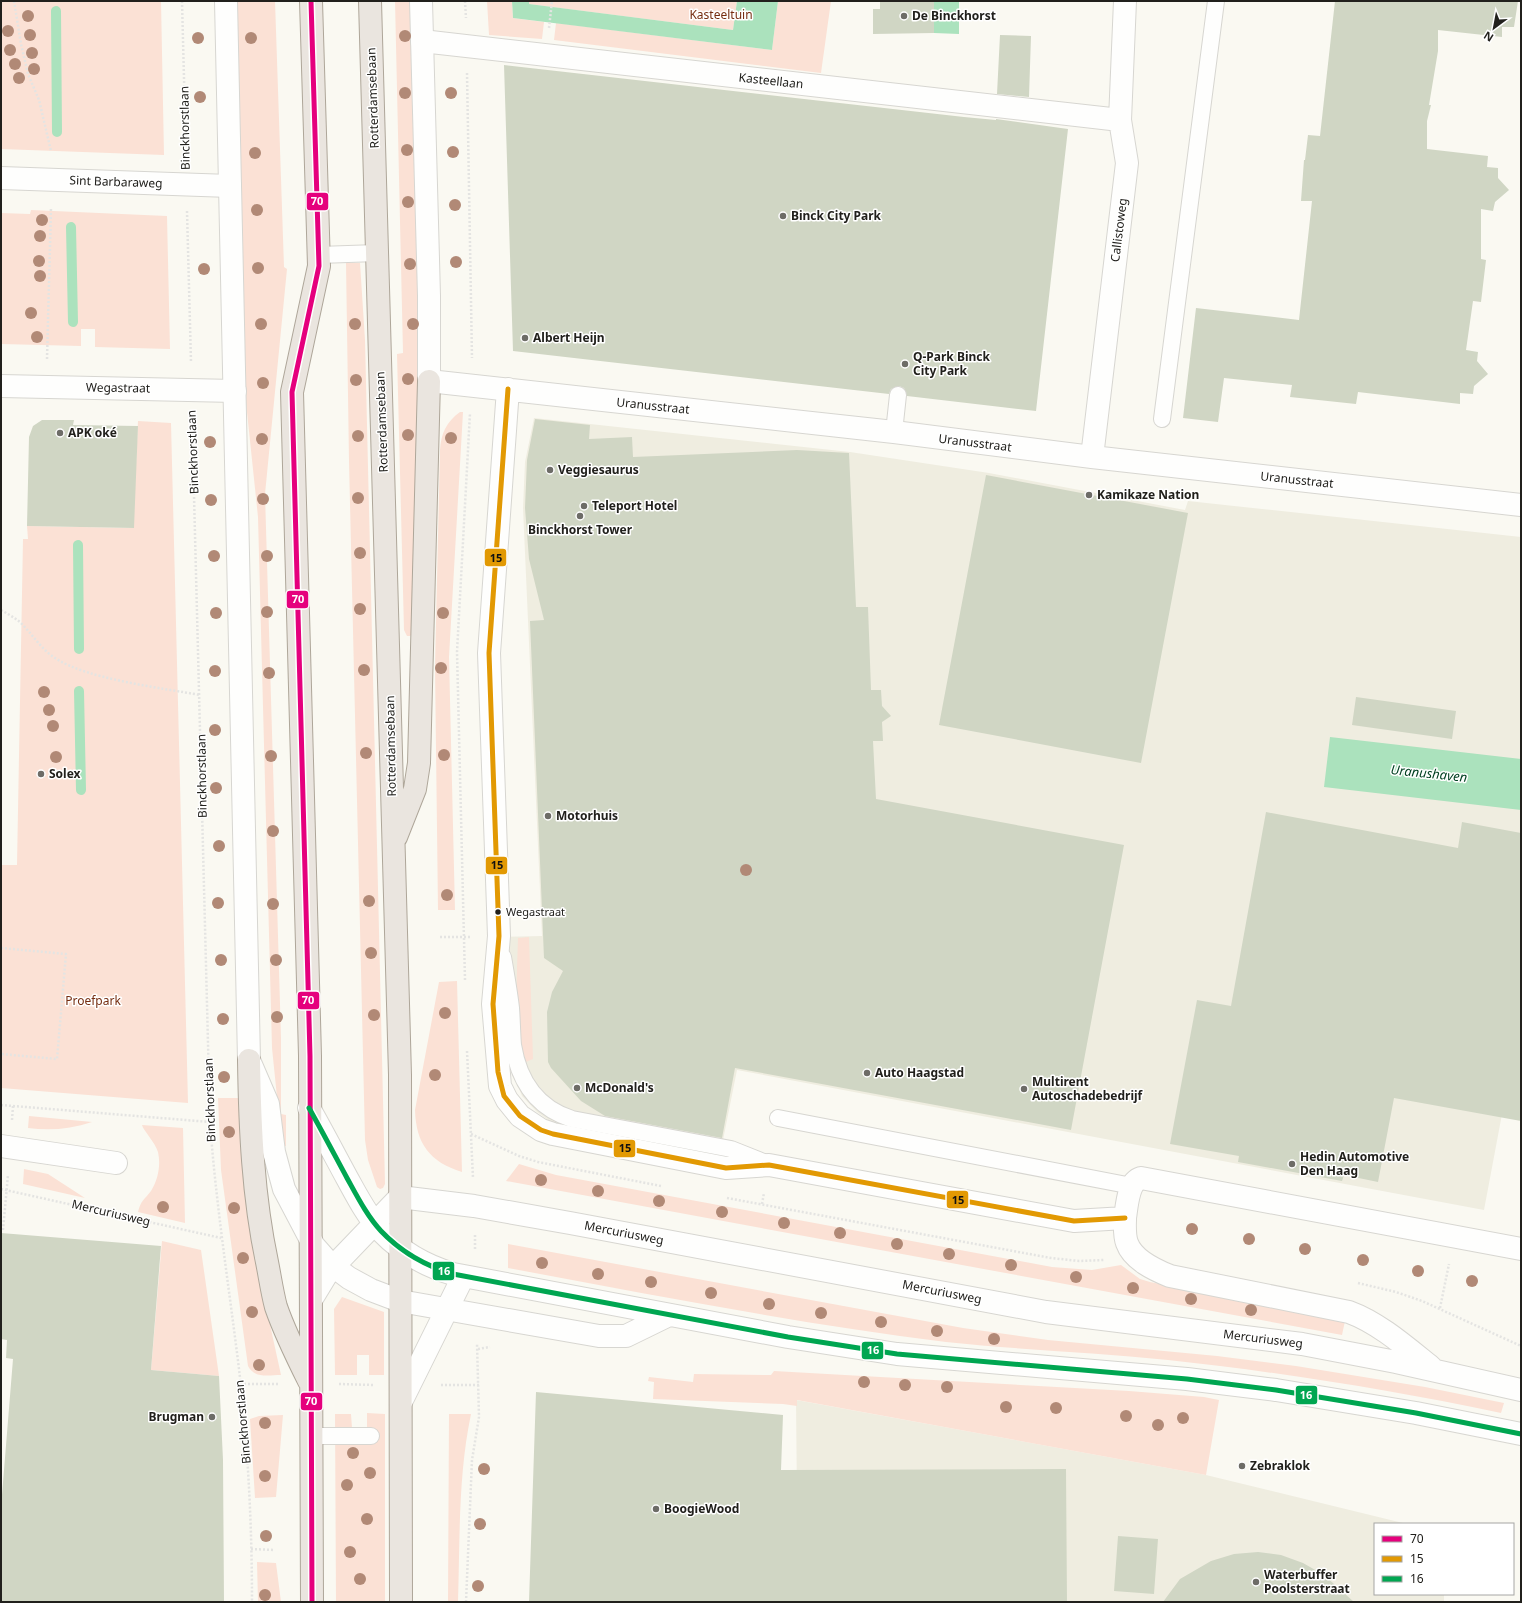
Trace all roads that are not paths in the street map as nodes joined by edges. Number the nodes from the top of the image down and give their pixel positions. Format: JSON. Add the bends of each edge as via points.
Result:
{"nodes":[{"id":1,"x":226,"y":1,"type":"edge"},
{"id":2,"x":311,"y":1,"type":"edge"},
{"id":3,"x":370,"y":1,"type":"edge"},
{"id":4,"x":421,"y":1,"type":"edge"},
{"id":5,"x":1125,"y":1,"type":"edge"},
{"id":6,"x":1216,"y":1,"type":"edge"},
{"id":7,"x":422,"y":41,"type":"junction"},
{"id":8,"x":1120,"y":120,"type":"junction"},
{"id":9,"x":1,"y":178,"type":"edge"},
{"id":10,"x":230,"y":186,"type":"junction"},
{"id":11,"x":377,"y":253,"type":"junction"},
{"id":12,"x":319,"y":255,"type":"junction"},
{"id":13,"x":429,"y":381,"type":"junction"},
{"id":14,"x":1,"y":386,"type":"edge"},
{"id":15,"x":508,"y":389,"type":"junction"},
{"id":16,"x":235,"y":391,"type":"junction"},
{"id":17,"x":898,"y":395,"type":"dead end"},
{"id":18,"x":1162,"y":419,"type":"dead end"},
{"id":19,"x":894,"y":432,"type":"junction"},
{"id":20,"x":1092,"y":458,"type":"junction"},
{"id":21,"x":1521,"y":505,"type":"edge"},
{"id":22,"x":393,"y":844,"type":"junction"},
{"id":23,"x":249,"y":1060,"type":"junction"},
{"id":24,"x":309,"y":1108,"type":"junction"},
{"id":25,"x":778,"y":1118,"type":"dead end"},
{"id":26,"x":1,"y":1146,"type":"edge"},
{"id":27,"x":116,"y":1163,"type":"dead end"},
{"id":28,"x":1139,"y":1182,"type":"junction"},
{"id":29,"x":400,"y":1197,"type":"junction"},
{"id":30,"x":1126,"y":1218,"type":"junction"},
{"id":31,"x":375,"y":1223,"type":"junction"},
{"id":32,"x":311,"y":1240,"type":"junction"},
{"id":33,"x":400,"y":1249,"type":"junction"},
{"id":34,"x":1521,"y":1249,"type":"edge"},
{"id":35,"x":333,"y":1266,"type":"junction"},
{"id":36,"x":463,"y":1277,"type":"junction"},
{"id":37,"x":311,"y":1300,"type":"junction"},
{"id":38,"x":400,"y":1301,"type":"junction"},
{"id":39,"x":447,"y":1309,"type":"junction"},
{"id":40,"x":669,"y":1315,"type":"junction"},
{"id":41,"x":1436,"y":1371,"type":"junction"},
{"id":42,"x":310,"y":1384,"type":"junction"},
{"id":43,"x":1521,"y":1390,"type":"edge"},
{"id":44,"x":401,"y":1402,"type":"junction"},
{"id":45,"x":1521,"y":1434,"type":"edge"},
{"id":46,"x":311,"y":1436,"type":"junction"},
{"id":47,"x":371,"y":1436,"type":"dead end"},
{"id":48,"x":312,"y":1602,"type":"edge"},
{"id":49,"x":401,"y":1602,"type":"edge"}],
"edges":[{"from":1,"to":10,"type":"street"},
{"from":2,"to":12,"type":"main road"},
{"from":3,"to":11,"type":"main road","name":"Rotterdamsebaan"},
{"from":4,"to":7,"type":"street"},
{"from":5,"to":8,"type":"street","name":"Callistoweg"},
{"from":6,"to":18,"type":"lane"},
{"from":7,"to":8,"type":"street","name":"Kasteellaan"},
{"from":7,"to":13,"type":"street"},
{"from":8,"to":20,"type":"street","name":"Callistoweg","via":[[1127,163]]},
{"from":9,"to":10,"type":"street","name":"Sint Barbaraweg"},
{"from":10,"to":16,"type":"street"},
{"from":11,"to":12,"type":"lane"},
{"from":11,"to":22,"type":"main road","name":"Rotterdamsebaan"},
{"from":12,"to":24,"type":"main road","via":[[319,266],[292,392],[310,1056]]},
{"from":13,"to":15,"type":"street","name":"Uranusstraat"},
{"from":13,"to":22,"type":"main road","via":[[419,763],[415,789]]},
{"from":14,"to":16,"type":"street","name":"Wegastraat"},
{"from":15,"to":19,"type":"street","name":"Uranusstraat"},
{"from":15,"to":30,"type":"street","via":[[489,653],[499,936],[493,1004],[498,1072],[504,1096],[520,1116],[541,1130],[589,1142],[726,1168],[769,1164],[1074,1221]]},
{"from":16,"to":23,"type":"street"},
{"from":17,"to":19,"type":"lane"},
{"from":19,"to":20,"type":"street","name":"Uranusstraat"},
{"from":20,"to":21,"type":"street","name":"Uranusstraat"},
{"from":22,"to":29,"type":"main road","via":[[400,1082]]},
{"from":23,"to":32,"type":"street","via":[[268,1104],[276,1162],[284,1189]]},
{"from":23,"to":42,"type":"main road","via":[[249,1104],[255,1184],[265,1255],[280,1319]]},
{"from":24,"to":31,"type":"street"},
{"from":24,"to":32,"type":"main road"},
{"from":25,"to":28,"type":"lane"},
{"from":26,"to":27,"type":"street"},
{"from":28,"to":30,"type":"street"},
{"from":28,"to":34,"type":"street"},
{"from":29,"to":31,"type":"street"},
{"from":29,"to":33,"type":"main road"},
{"from":29,"to":41,"type":"street","name":"Mercuriusweg","via":[[570,1223],[1046,1312],[1302,1344]]},
{"from":30,"to":41,"type":"street","via":[[1126,1237],[1130,1249],[1157,1271],[1170,1276],[1349,1312],[1382,1330]]},
{"from":31,"to":33,"type":"street"},
{"from":31,"to":35,"type":"street"},
{"from":32,"to":35,"type":"street","via":[[320,1254]]},
{"from":32,"to":37,"type":"main road"},
{"from":33,"to":36,"type":"street","via":[[433,1268]]},
{"from":33,"to":38,"type":"main road"},
{"from":35,"to":37,"type":"street"},
{"from":35,"to":38,"type":"street","via":[[366,1287]]},
{"from":36,"to":39,"type":"street"},
{"from":36,"to":40,"type":"street"},
{"from":37,"to":42,"type":"main road"},
{"from":38,"to":39,"type":"street"},
{"from":38,"to":44,"type":"main road"},
{"from":39,"to":40,"type":"street","via":[[609,1337],[626,1336]]},
{"from":39,"to":44,"type":"street"},
{"from":40,"to":45,"type":"street","via":[[897,1354],[1187,1379],[1276,1390],[1416,1413]]},
{"from":41,"to":43,"type":"street","name":"Mercuriusweg"},
{"from":42,"to":46,"type":"main road"},
{"from":44,"to":49,"type":"main road"},
{"from":46,"to":47,"type":"lane"},
{"from":46,"to":48,"type":"main road"}]}
